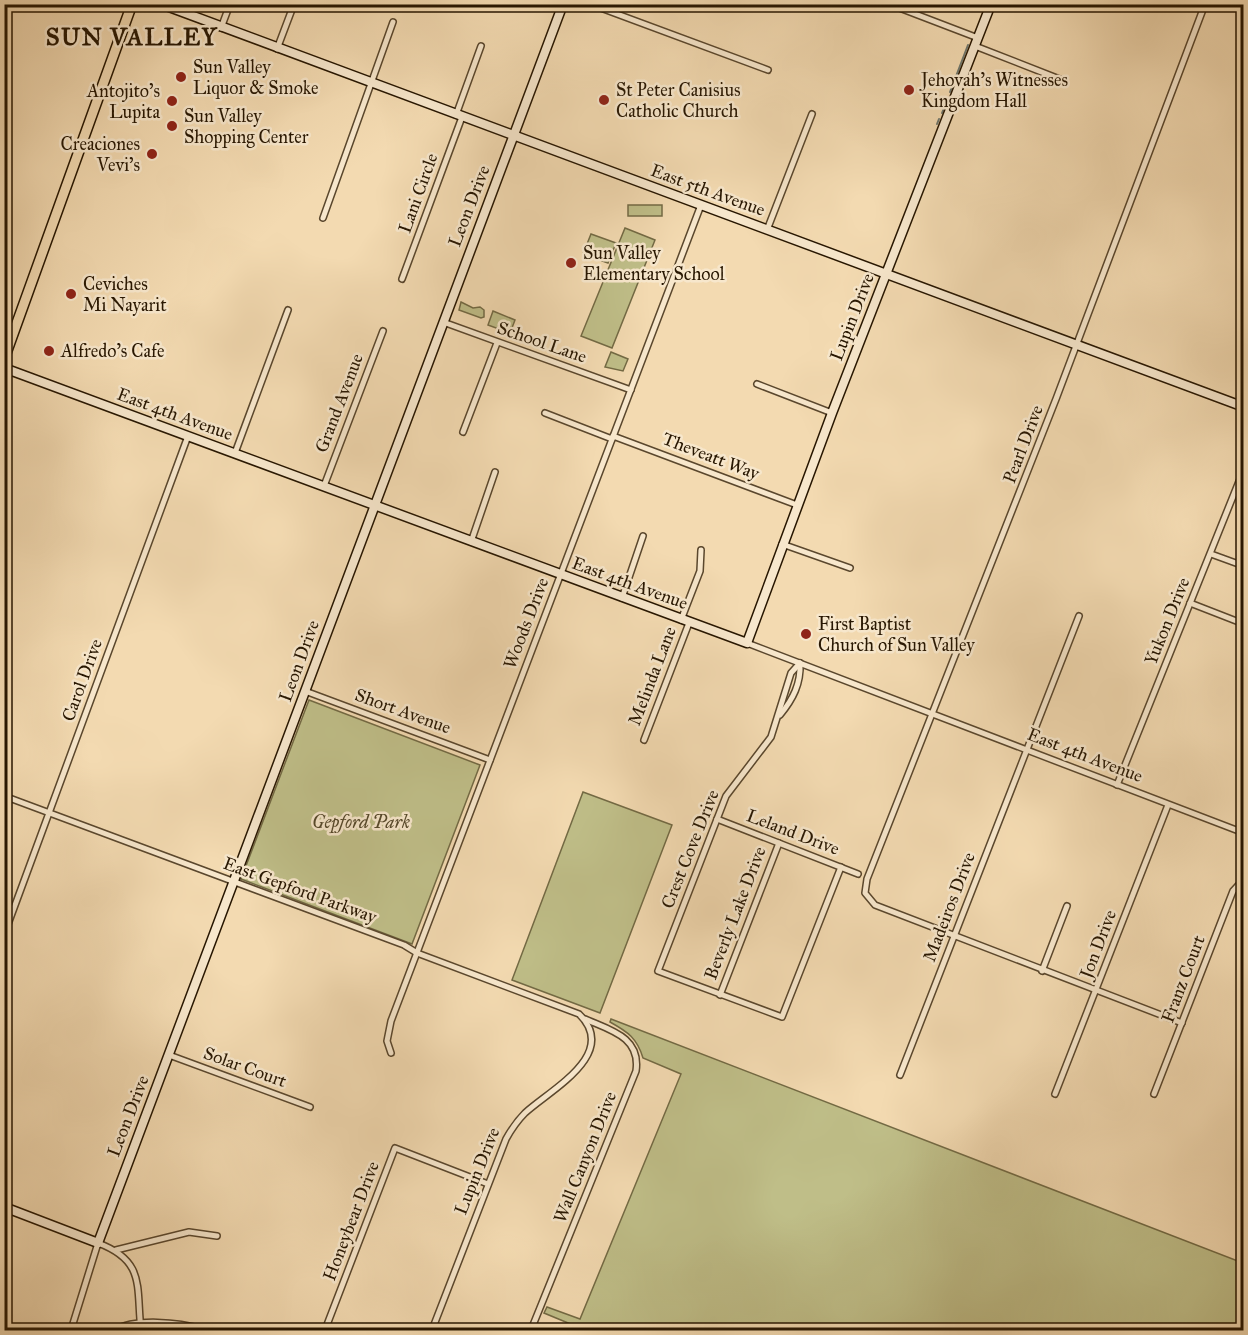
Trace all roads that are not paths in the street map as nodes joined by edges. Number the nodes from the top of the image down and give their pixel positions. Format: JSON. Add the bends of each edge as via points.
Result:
{"nodes":[{"id":1,"x":132,"y":4,"type":"edge"},
{"id":2,"x":161,"y":4,"type":"edge"},
{"id":3,"x":230,"y":4,"type":"edge"},
{"id":4,"x":294,"y":4,"type":"edge"},
{"id":5,"x":563,"y":4,"type":"edge"},
{"id":6,"x":590,"y":4,"type":"edge"},
{"id":7,"x":889,"y":4,"type":"edge"},
{"id":8,"x":991,"y":4,"type":"edge"},
{"id":9,"x":1205,"y":4,"type":"edge"},
{"id":10,"x":393,"y":22,"type":"dead end"},
{"id":11,"x":221,"y":28,"type":"junction"},
{"id":12,"x":976,"y":42,"type":"junction"},
{"id":13,"x":481,"y":46,"type":"dead end"},
{"id":14,"x":278,"y":49,"type":"junction"},
{"id":15,"x":768,"y":70,"type":"dead end"},
{"id":16,"x":1062,"y":80,"type":"dead end"},
{"id":17,"x":371,"y":83,"type":"junction"},
{"id":18,"x":812,"y":114,"type":"dead end"},
{"id":19,"x":459,"y":116,"type":"junction"},
{"id":20,"x":513,"y":136,"type":"junction"},
{"id":21,"x":701,"y":205,"type":"junction"},
{"id":22,"x":323,"y":218,"type":"dead end"},
{"id":23,"x":767,"y":230,"type":"junction"},
{"id":24,"x":887,"y":274,"type":"junction"},
{"id":25,"x":402,"y":279,"type":"dead end"},
{"id":26,"x":288,"y":310,"type":"dead end"},
{"id":27,"x":443,"y":322,"type":"junction"},
{"id":28,"x":383,"y":331,"type":"dead end"},
{"id":29,"x":497,"y":343,"type":"junction"},
{"id":30,"x":1075,"y":343,"type":"junction"},
{"id":31,"x":4,"y":358,"type":"edge"},
{"id":32,"x":4,"y":368,"type":"edge"},
{"id":33,"x":757,"y":384,"type":"dead end"},
{"id":34,"x":631,"y":390,"type":"junction"},
{"id":35,"x":1244,"y":407,"type":"edge"},
{"id":36,"x":545,"y":413,"type":"dead end"},
{"id":37,"x":832,"y":413,"type":"junction"},
{"id":38,"x":463,"y":432,"type":"dead end"},
{"id":39,"x":188,"y":436,"type":"junction"},
{"id":40,"x":613,"y":437,"type":"junction"},
{"id":41,"x":235,"y":453,"type":"junction"},
{"id":42,"x":1244,"y":469,"type":"edge"},
{"id":43,"x":495,"y":472,"type":"dead end"},
{"id":44,"x":324,"y":486,"type":"junction"},
{"id":45,"x":374,"y":505,"type":"junction"},
{"id":46,"x":797,"y":505,"type":"junction"},
{"id":47,"x":643,"y":536,"type":"dead end"},
{"id":48,"x":471,"y":542,"type":"junction"},
{"id":49,"x":782,"y":544,"type":"junction"},
{"id":50,"x":701,"y":550,"type":"dead end"},
{"id":51,"x":1211,"y":554,"type":"junction"},
{"id":52,"x":1244,"y":566,"type":"edge"},
{"id":53,"x":850,"y":568,"type":"dead end"},
{"id":54,"x":561,"y":575,"type":"junction"},
{"id":55,"x":622,"y":598,"type":"junction"},
{"id":56,"x":1190,"y":603,"type":"junction"},
{"id":57,"x":1078,"y":616,"type":"dead end"},
{"id":58,"x":685,"y":621,"type":"junction"},
{"id":59,"x":1244,"y":624,"type":"edge"},
{"id":60,"x":747,"y":643,"type":"junction"},
{"id":61,"x":800,"y":663,"type":"junction"},
{"id":62,"x":305,"y":691,"type":"junction"},
{"id":63,"x":780,"y":715,"type":"junction"},
{"id":64,"x":931,"y":715,"type":"junction"},
{"id":65,"x":644,"y":740,"type":"dead end"},
{"id":66,"x":1026,"y":750,"type":"junction"},
{"id":67,"x":490,"y":760,"type":"junction"},
{"id":68,"x":1117,"y":785,"type":"junction"},
{"id":69,"x":4,"y":796,"type":"edge"},
{"id":70,"x":1168,"y":804,"type":"junction"},
{"id":71,"x":49,"y":814,"type":"junction"},
{"id":72,"x":717,"y":819,"type":"junction"},
{"id":73,"x":1244,"y":833,"type":"edge"},
{"id":74,"x":779,"y":843,"type":"junction"},
{"id":75,"x":841,"y":867,"type":"junction"},
{"id":76,"x":858,"y":874,"type":"dead end"},
{"id":77,"x":1244,"y":879,"type":"edge"},
{"id":78,"x":234,"y":882,"type":"junction"},
{"id":79,"x":1067,"y":906,"type":"dead end"},
{"id":80,"x":4,"y":935,"type":"edge"},
{"id":81,"x":954,"y":936,"type":"junction"},
{"id":82,"x":417,"y":953,"type":"junction"},
{"id":83,"x":1041,"y":971,"type":"junction"},
{"id":84,"x":1096,"y":990,"type":"junction"},
{"id":85,"x":720,"y":995,"type":"junction"},
{"id":86,"x":583,"y":1018,"type":"junction"},
{"id":87,"x":1182,"y":1023,"type":"junction"},
{"id":88,"x":391,"y":1053,"type":"dead end"},
{"id":89,"x":169,"y":1055,"type":"junction"},
{"id":90,"x":900,"y":1075,"type":"dead end"},
{"id":91,"x":1055,"y":1094,"type":"dead end"},
{"id":92,"x":1154,"y":1094,"type":"dead end"},
{"id":93,"x":310,"y":1107,"type":"dead end"},
{"id":94,"x":489,"y":1184,"type":"junction"},
{"id":95,"x":4,"y":1207,"type":"edge"},
{"id":96,"x":216,"y":1236,"type":"dead end"},
{"id":97,"x":98,"y":1243,"type":"junction"},
{"id":98,"x":116,"y":1250,"type":"junction"},
{"id":99,"x":140,"y":1328,"type":"edge"},
{"id":100,"x":201,"y":1329,"type":"dead end"},
{"id":101,"x":71,"y":1330,"type":"edge"},
{"id":102,"x":115,"y":1330,"type":"edge"},
{"id":103,"x":325,"y":1330,"type":"edge"},
{"id":104,"x":432,"y":1330,"type":"edge"},
{"id":105,"x":531,"y":1330,"type":"edge"}],
"edges":[{"from":1,"to":31,"type":"main road"},
{"from":2,"to":11,"type":"street","name":"East 5th Avenue"},
{"from":3,"to":11,"type":"street"},
{"from":4,"to":14,"type":"street"},
{"from":5,"to":20,"type":"street","name":"Leon Drive"},
{"from":6,"to":15,"type":"street"},
{"from":7,"to":12,"type":"street"},
{"from":8,"to":12,"type":"street","name":"Lupin Drive"},
{"from":9,"to":30,"type":"street","name":"Pearl Drive"},
{"from":10,"to":17,"type":"street"},
{"from":11,"to":14,"type":"street","name":"East 5th Avenue"},
{"from":12,"to":16,"type":"street"},
{"from":12,"to":24,"type":"street","name":"Lupin Drive"},
{"from":13,"to":19,"type":"street","name":"Lani Circle"},
{"from":14,"to":17,"type":"street","name":"East 5th Avenue"},
{"from":17,"to":19,"type":"street","name":"East 5th Avenue"},
{"from":17,"to":22,"type":"street"},
{"from":18,"to":23,"type":"street"},
{"from":19,"to":20,"type":"street","name":"East 5th Avenue"},
{"from":19,"to":25,"type":"street","name":"Lani Circle"},
{"from":20,"to":21,"type":"street","name":"East 5th Avenue"},
{"from":20,"to":27,"type":"street","name":"Leon Drive"},
{"from":21,"to":23,"type":"street","name":"East 5th Avenue"},
{"from":21,"to":34,"type":"street","name":"Woods Drive"},
{"from":23,"to":24,"type":"street","name":"East 5th Avenue"},
{"from":24,"to":30,"type":"street","name":"East 5th Avenue"},
{"from":24,"to":37,"type":"street","name":"Lupin Drive"},
{"from":26,"to":41,"type":"street"},
{"from":27,"to":29,"type":"street","name":"School Lane"},
{"from":27,"to":45,"type":"street","name":"Leon Drive"},
{"from":28,"to":44,"type":"street","name":"Grand Avenue"},
{"from":29,"to":34,"type":"street","name":"School Lane"},
{"from":29,"to":38,"type":"street"},
{"from":30,"to":35,"type":"street","name":"East 5th Avenue"},
{"from":30,"to":64,"type":"street","name":"Pearl Drive"},
{"from":32,"to":39,"type":"street","name":"East 4th Avenue"},
{"from":33,"to":37,"type":"street"},
{"from":34,"to":40,"type":"street","name":"Woods Drive"},
{"from":36,"to":40,"type":"street","name":"Theveatt Way"},
{"from":37,"to":46,"type":"street","name":"Lupin Drive"},
{"from":39,"to":41,"type":"street","name":"East 4th Avenue"},
{"from":39,"to":71,"type":"street","name":"Carol Drive"},
{"from":40,"to":46,"type":"street","name":"Theveatt Way"},
{"from":40,"to":54,"type":"street","name":"Woods Drive"},
{"from":41,"to":44,"type":"street","name":"East 4th Avenue"},
{"from":42,"to":51,"type":"street","name":"Yukon Drive"},
{"from":43,"to":48,"type":"street"},
{"from":44,"to":45,"type":"street","name":"East 4th Avenue"},
{"from":45,"to":48,"type":"street","name":"East 4th Avenue"},
{"from":45,"to":62,"type":"street","name":"Leon Drive"},
{"from":46,"to":49,"type":"street","name":"Lupin Drive"},
{"from":47,"to":55,"type":"street"},
{"from":48,"to":54,"type":"street","name":"East 4th Avenue"},
{"from":49,"to":53,"type":"street"},
{"from":49,"to":60,"type":"street","name":"Lupin Drive"},
{"from":50,"to":58,"type":"street","name":"Melinda Lane","via":[[700,571]]},
{"from":51,"to":52,"type":"street"},
{"from":51,"to":56,"type":"street","name":"Yukon Drive"},
{"from":54,"to":55,"type":"street","name":"East 4th Avenue"},
{"from":54,"to":67,"type":"street","name":"Woods Drive"},
{"from":55,"to":58,"type":"street","name":"East 4th Avenue"},
{"from":56,"to":59,"type":"street"},
{"from":56,"to":68,"type":"street","name":"Yukon Drive"},
{"from":57,"to":66,"type":"street","name":"Madeiros Drive"},
{"from":58,"to":60,"type":"street","name":"East 4th Avenue"},
{"from":58,"to":65,"type":"street","name":"Melinda Lane"},
{"from":60,"to":61,"type":"street","name":"East 4th Avenue"},
{"from":61,"to":63,"type":"street","name":"Crest Cove Drive","via":[[791,673]]},
{"from":61,"to":63,"type":"street","name":"Crest Cove Drive","via":[[801,677],[792,701]]},
{"from":61,"to":64,"type":"street","name":"East 4th Avenue"},
{"from":62,"to":67,"type":"street","name":"Short Avenue"},
{"from":62,"to":78,"type":"street","name":"Leon Drive"},
{"from":63,"to":72,"type":"street","name":"Crest Cove Drive","via":[[771,737],[729,789]]},
{"from":64,"to":66,"type":"street","name":"East 4th Avenue"},
{"from":64,"to":81,"type":"street","name":"Pearl Drive","via":[[867,879],[866,893],[874,905]]},
{"from":66,"to":68,"type":"street","name":"East 4th Avenue"},
{"from":66,"to":81,"type":"street","name":"Madeiros Drive"},
{"from":67,"to":82,"type":"street","name":"Woods Drive"},
{"from":68,"to":70,"type":"street","name":"East 4th Avenue"},
{"from":69,"to":71,"type":"street","name":"East Gepford Parkway"},
{"from":70,"to":73,"type":"street","name":"East 4th Avenue"},
{"from":70,"to":84,"type":"street","name":"Jon Drive"},
{"from":71,"to":78,"type":"street","name":"East Gepford Parkway"},
{"from":71,"to":80,"type":"street","name":"Carol Drive"},
{"from":72,"to":74,"type":"street","name":"Leland Drive"},
{"from":72,"to":85,"type":"street","name":"Crest Cove Drive","via":[[658,971]]},
{"from":74,"to":75,"type":"street","name":"Leland Drive"},
{"from":74,"to":85,"type":"street","name":"Beverly Lake Drive"},
{"from":75,"to":76,"type":"street","name":"Leland Drive"},
{"from":75,"to":85,"type":"street","via":[[782,1017]]},
{"from":77,"to":87,"type":"street","name":"Franz Court","via":[[1233,891]]},
{"from":78,"to":82,"type":"street","name":"East Gepford Parkway"},
{"from":78,"to":89,"type":"street","name":"Leon Drive"},
{"from":79,"to":83,"type":"street"},
{"from":81,"to":83,"type":"street"},
{"from":81,"to":90,"type":"street","name":"Madeiros Drive"},
{"from":82,"to":86,"type":"street","name":"East Gepford Parkway"},
{"from":82,"to":88,"type":"street","name":"Woods Drive","via":[[391,1021],[387,1041]]},
{"from":83,"to":84,"type":"street"},
{"from":84,"to":87,"type":"street"},
{"from":84,"to":91,"type":"street","name":"Jon Drive"},
{"from":86,"to":94,"type":"street","name":"Lupin Drive","via":[[591,1029],[592,1041],[579,1068],[518,1120],[506,1139]]},
{"from":86,"to":105,"type":"street","name":"Wall Canyon Drive","via":[[626,1038],[637,1057],[636,1071]]},
{"from":87,"to":92,"type":"street","name":"Franz Court"},
{"from":89,"to":93,"type":"street","name":"Solar Court"},
{"from":89,"to":97,"type":"street","name":"Leon Drive"},
{"from":94,"to":103,"type":"street","name":"Honeybear Drive","via":[[395,1148]]},
{"from":94,"to":104,"type":"street","name":"Lupin Drive"},
{"from":95,"to":97,"type":"street"},
{"from":96,"to":98,"type":"street","via":[[189,1232]]},
{"from":97,"to":98,"type":"street"},
{"from":97,"to":101,"type":"street","name":"Leon Drive"},
{"from":98,"to":99,"type":"street","via":[[128,1259],[135,1273]]},
{"from":99,"to":100,"type":"street","via":[[179,1323]]},
{"from":99,"to":102,"type":"street","via":[[123,1326]]}]}
